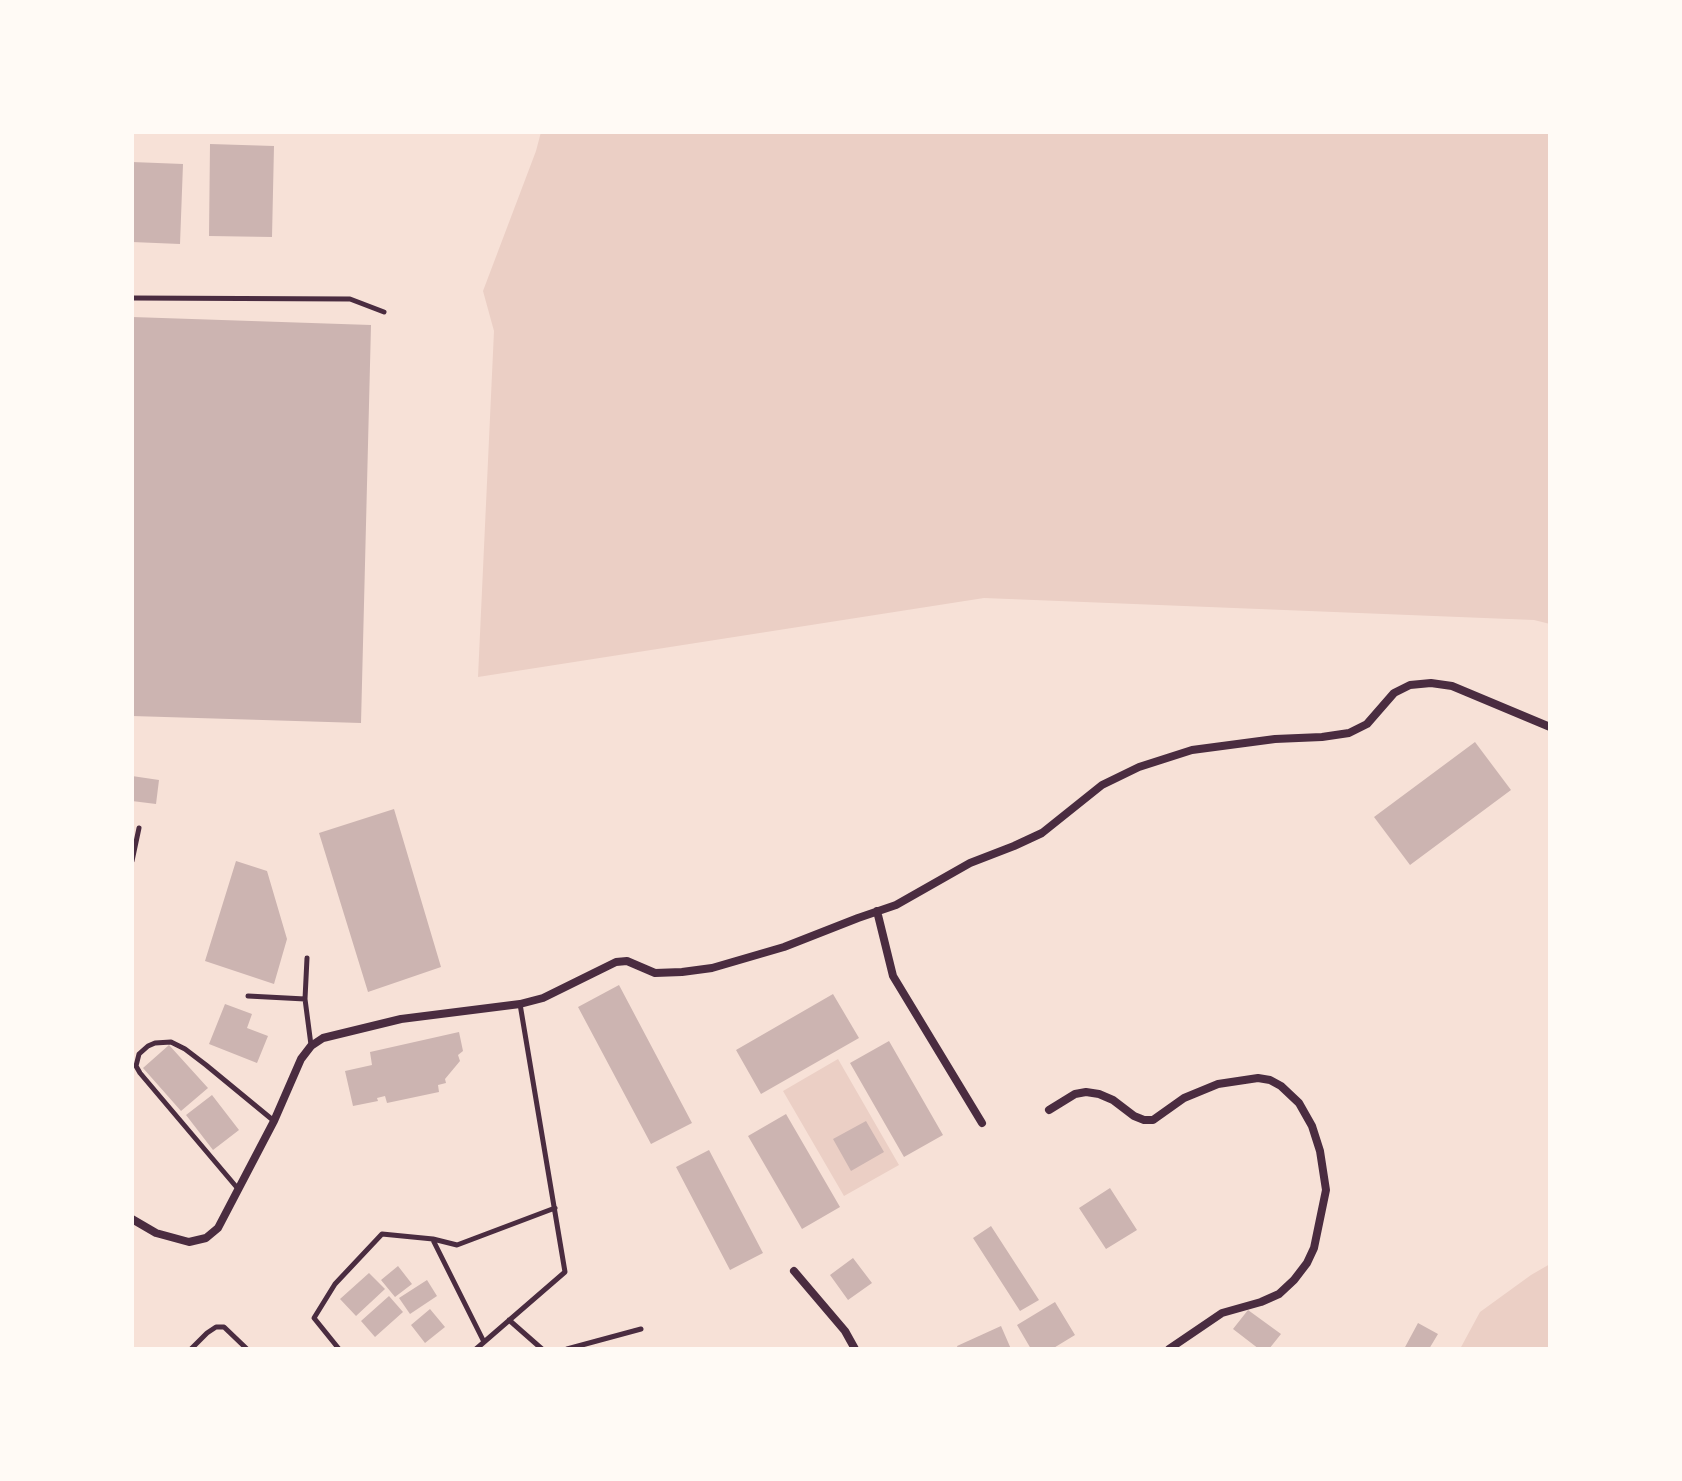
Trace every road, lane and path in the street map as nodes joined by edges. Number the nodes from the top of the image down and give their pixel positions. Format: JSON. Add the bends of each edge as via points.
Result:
{"nodes":[{"id":1,"x":132,"y":298,"type":"edge"},
{"id":2,"x":384,"y":312,"type":"dead end"},
{"id":3,"x":1550,"y":727,"type":"edge"},
{"id":4,"x":139,"y":828,"type":"dead end"},
{"id":5,"x":132,"y":861,"type":"edge"},
{"id":6,"x":877,"y":911,"type":"junction"},
{"id":7,"x":307,"y":958,"type":"dead end"},
{"id":8,"x":248,"y":996,"type":"dead end"},
{"id":9,"x":305,"y":999,"type":"junction"},
{"id":10,"x":520,"y":1004,"type":"junction"},
{"id":11,"x":311,"y":1046,"type":"junction"},
{"id":12,"x":1049,"y":1110,"type":"dead end"},
{"id":13,"x":274,"y":1121,"type":"junction"},
{"id":14,"x":982,"y":1123,"type":"dead end"},
{"id":15,"x":239,"y":1190,"type":"junction"},
{"id":16,"x":555,"y":1208,"type":"junction"},
{"id":17,"x":132,"y":1219,"type":"edge"},
{"id":18,"x":433,"y":1239,"type":"junction"},
{"id":19,"x":794,"y":1271,"type":"dead end"},
{"id":20,"x":509,"y":1320,"type":"junction"},
{"id":21,"x":641,"y":1329,"type":"dead end"},
{"id":22,"x":484,"y":1342,"type":"junction"},
{"id":23,"x":191,"y":1349,"type":"edge"},
{"id":24,"x":247,"y":1349,"type":"edge"},
{"id":25,"x":339,"y":1349,"type":"edge"},
{"id":26,"x":476,"y":1349,"type":"edge"},
{"id":27,"x":542,"y":1349,"type":"edge"},
{"id":28,"x":567,"y":1349,"type":"edge"},
{"id":29,"x":855,"y":1349,"type":"edge"},
{"id":30,"x":1169,"y":1349,"type":"edge"}],
"edges":[{"from":1,"to":2,"type":"lane","via":[[350,299]]},
{"from":3,"to":6,"type":"street","via":[[1452,686],[1410,685],[1394,693],[1367,724],[1349,733],[1192,750],[1139,767],[1102,785],[1042,833]]},
{"from":4,"to":5,"type":"lane"},
{"from":6,"to":10,"type":"street","via":[[712,968],[655,973],[616,962]]},
{"from":6,"to":14,"type":"street","via":[[893,976]]},
{"from":7,"to":9,"type":"lane"},
{"from":8,"to":9,"type":"lane"},
{"from":9,"to":11,"type":"lane"},
{"from":10,"to":11,"type":"street","via":[[401,1019],[323,1038]]},
{"from":10,"to":16,"type":"lane"},
{"from":11,"to":13,"type":"street"},
{"from":12,"to":30,"type":"street","via":[[1086,1092],[1153,1120],[1184,1098],[1218,1084],[1258,1078],[1281,1086],[1312,1126],[1326,1190],[1307,1263],[1279,1294],[1222,1313]]},
{"from":13,"to":15,"type":"street"},
{"from":13,"to":15,"type":"lane","via":[[171,1042],[155,1043],[139,1054],[140,1073]]},
{"from":15,"to":17,"type":"street","via":[[218,1228],[206,1238],[189,1242],[156,1233]]},
{"from":16,"to":18,"type":"lane","via":[[457,1245]]},
{"from":16,"to":20,"type":"lane","via":[[565,1272]]},
{"from":18,"to":22,"type":"lane"},
{"from":18,"to":25,"type":"lane","via":[[382,1234],[335,1284],[314,1318]]},
{"from":19,"to":29,"type":"street"},
{"from":20,"to":22,"type":"lane"},
{"from":20,"to":27,"type":"lane"},
{"from":21,"to":28,"type":"lane"},
{"from":22,"to":26,"type":"lane"},
{"from":23,"to":24,"type":"lane","via":[[216,1327],[224,1327]]}]}
